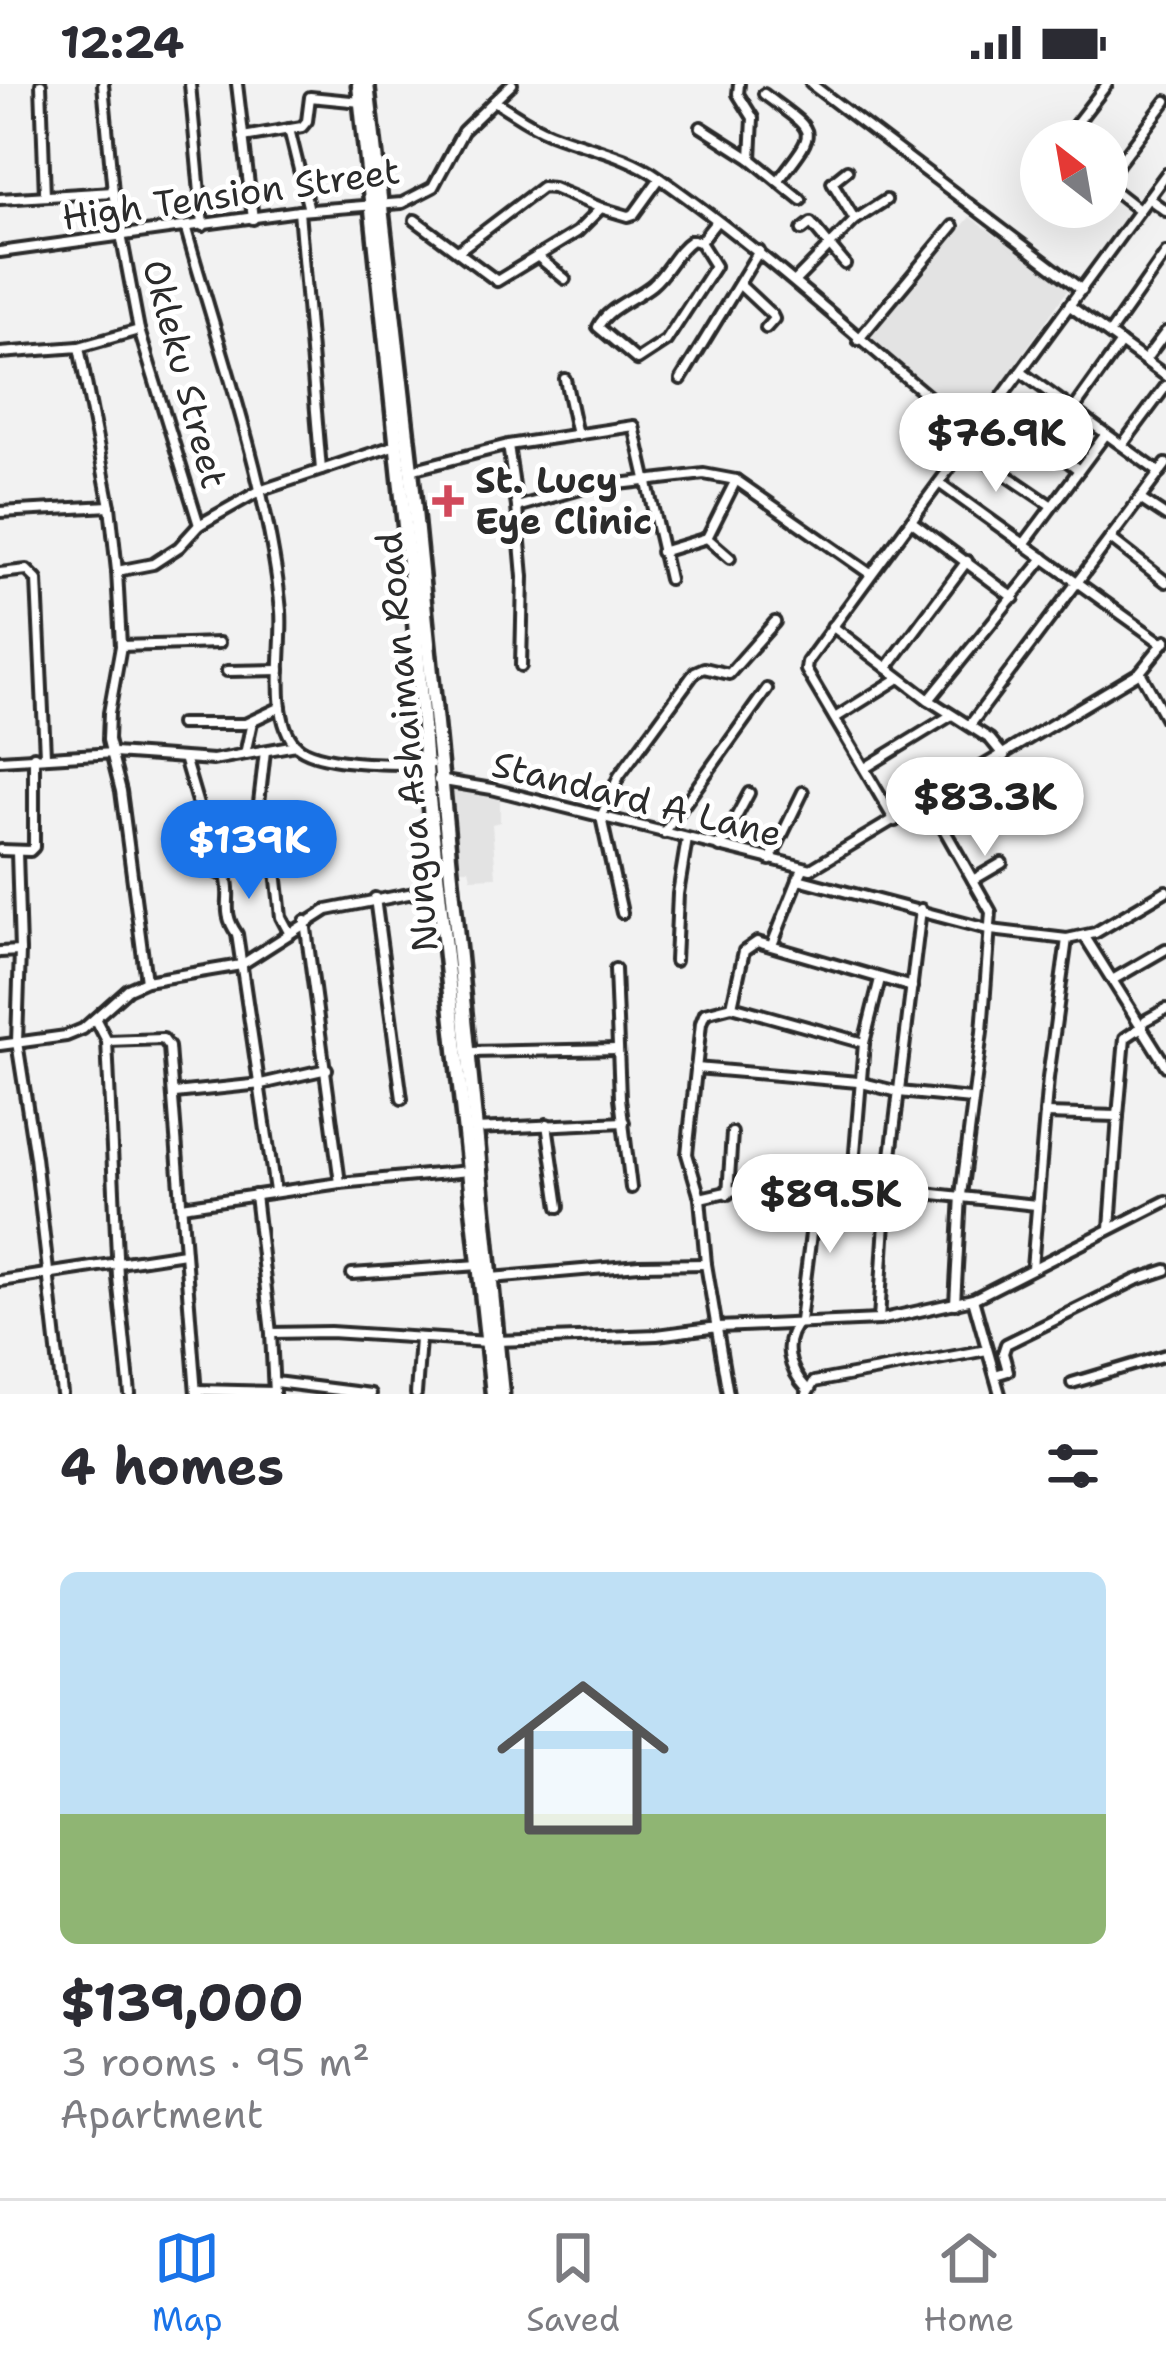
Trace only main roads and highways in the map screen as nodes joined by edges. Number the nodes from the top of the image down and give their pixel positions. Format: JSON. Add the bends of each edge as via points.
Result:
{"nodes":[{"id":1,"x":363,"y":84,"type":"edge"},
{"id":2,"x":375,"y":205,"type":"junction"},
{"id":3,"x":432,"y":764,"type":"junction"},
{"id":4,"x":447,"y":887,"type":"junction"},
{"id":5,"x":492,"y":1342,"type":"junction"},
{"id":6,"x":493,"y":1394,"type":"edge"},
{"id":7,"x":502,"y":1394,"type":"edge"}],
"edges":[{"from":1,"to":2,"type":"main road","name":"Nungua Ashaiman Road"},
{"from":1,"to":2,"type":"main road","name":"Nungua Ashaiman Road"},
{"from":2,"to":3,"type":"main road","name":"Nungua Ashaiman Road"},
{"from":2,"to":3,"type":"main road","name":"Nungua Ashaiman Road","via":[[411,470]]},
{"from":3,"to":4,"type":"main road","name":"Nungua Ashaiman Road"},
{"from":4,"to":5,"type":"main road","name":"Nungua Ashaiman Road"},
{"from":4,"to":5,"type":"main road","name":"Nungua Ashaiman Road","via":[[469,1171]]},
{"from":5,"to":6,"type":"main road","name":"Nungua Ashaiman Road"},
{"from":5,"to":7,"type":"main road","name":"Nungua Ashaiman Road"}]}
